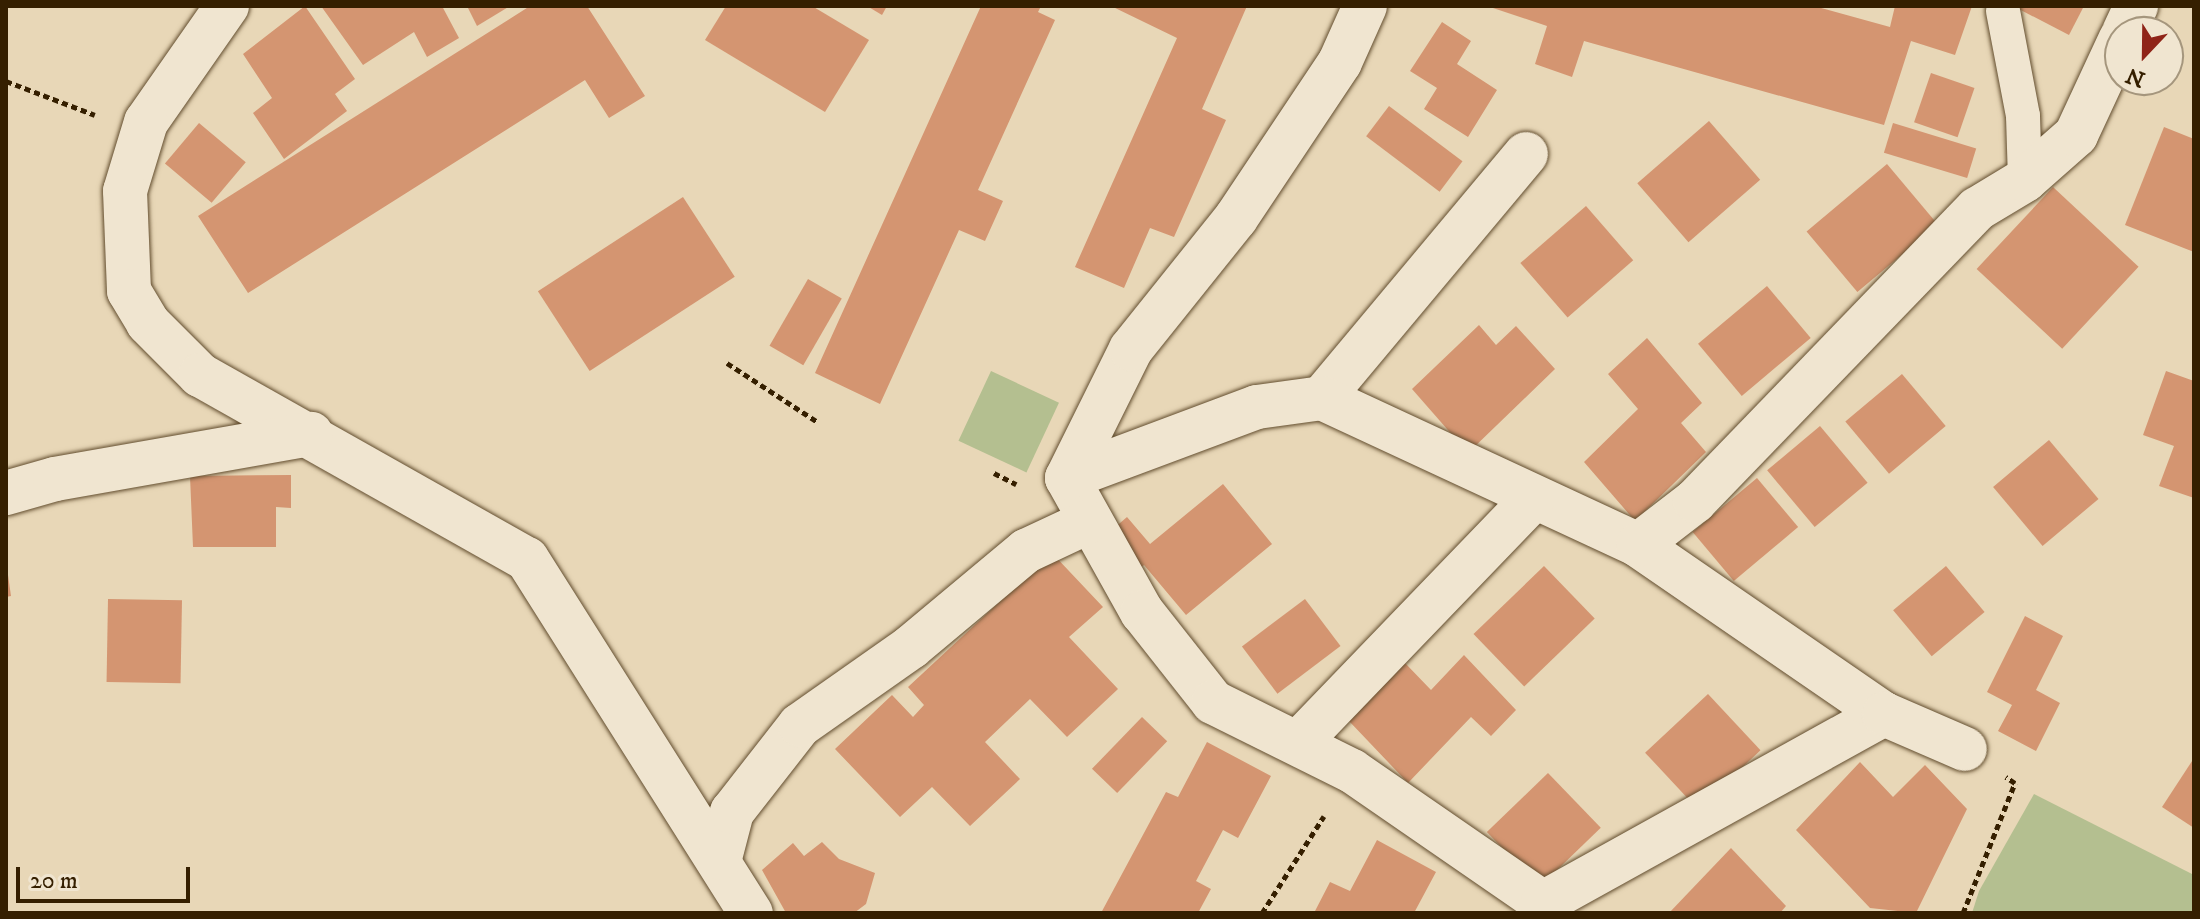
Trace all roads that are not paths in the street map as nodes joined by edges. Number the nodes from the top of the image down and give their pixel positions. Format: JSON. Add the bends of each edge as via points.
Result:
{"nodes":[{"id":1,"x":227,"y":6,"type":"edge"},
{"id":2,"x":1365,"y":6,"type":"edge"},
{"id":3,"x":2003,"y":11,"type":"dead end"},
{"id":4,"x":2104,"y":75,"type":"edge"},
{"id":5,"x":1526,"y":154,"type":"dead end"},
{"id":6,"x":2025,"y":180,"type":"junction"},
{"id":7,"x":1322,"y":398,"type":"junction"},
{"id":8,"x":311,"y":434,"type":"junction"},
{"id":9,"x":1067,"y":478,"type":"junction"},
{"id":10,"x":6,"y":493,"type":"edge"},
{"id":11,"x":1533,"y":499,"type":"junction"},
{"id":12,"x":1088,"y":522,"type":"junction"},
{"id":13,"x":1638,"y":545,"type":"junction"},
{"id":14,"x":1884,"y":714,"type":"junction"},
{"id":15,"x":1299,"y":742,"type":"junction"},
{"id":16,"x":1965,"y":749,"type":"road end"},
{"id":17,"x":720,"y":858,"type":"junction"},
{"id":18,"x":751,"y":913,"type":"edge"}],
"edges":[{"from":1,"to":8,"type":"street","via":[[143,133],[125,191],[129,291],[148,323],[200,375]]},
{"from":2,"to":9,"type":"street","via":[[1340,62],[1236,218],[1131,349]]},
{"from":3,"to":6,"type":"lane","via":[[2023,116]]},
{"from":4,"to":6,"type":"street","via":[[2076,135]]},
{"from":5,"to":7,"type":"street"},
{"from":6,"to":13,"type":"street","via":[[1977,209],[1695,501]]},
{"from":7,"to":9,"type":"street","via":[[1257,407]]},
{"from":7,"to":11,"type":"street"},
{"from":8,"to":10,"type":"street","via":[[55,479]]},
{"from":8,"to":17,"type":"street","via":[[527,559],[600,683]]},
{"from":9,"to":12,"type":"street"},
{"from":11,"to":13,"type":"street"},
{"from":11,"to":15,"type":"street"},
{"from":12,"to":15,"type":"street","via":[[1142,612],[1213,702]]},
{"from":12,"to":17,"type":"street","via":[[1026,551],[911,647],[800,725],[732,812]]},
{"from":13,"to":14,"type":"street"},
{"from":14,"to":15,"type":"street","via":[[1543,903],[1352,771]]},
{"from":14,"to":16,"type":"street"},
{"from":17,"to":18,"type":"street"}]}
